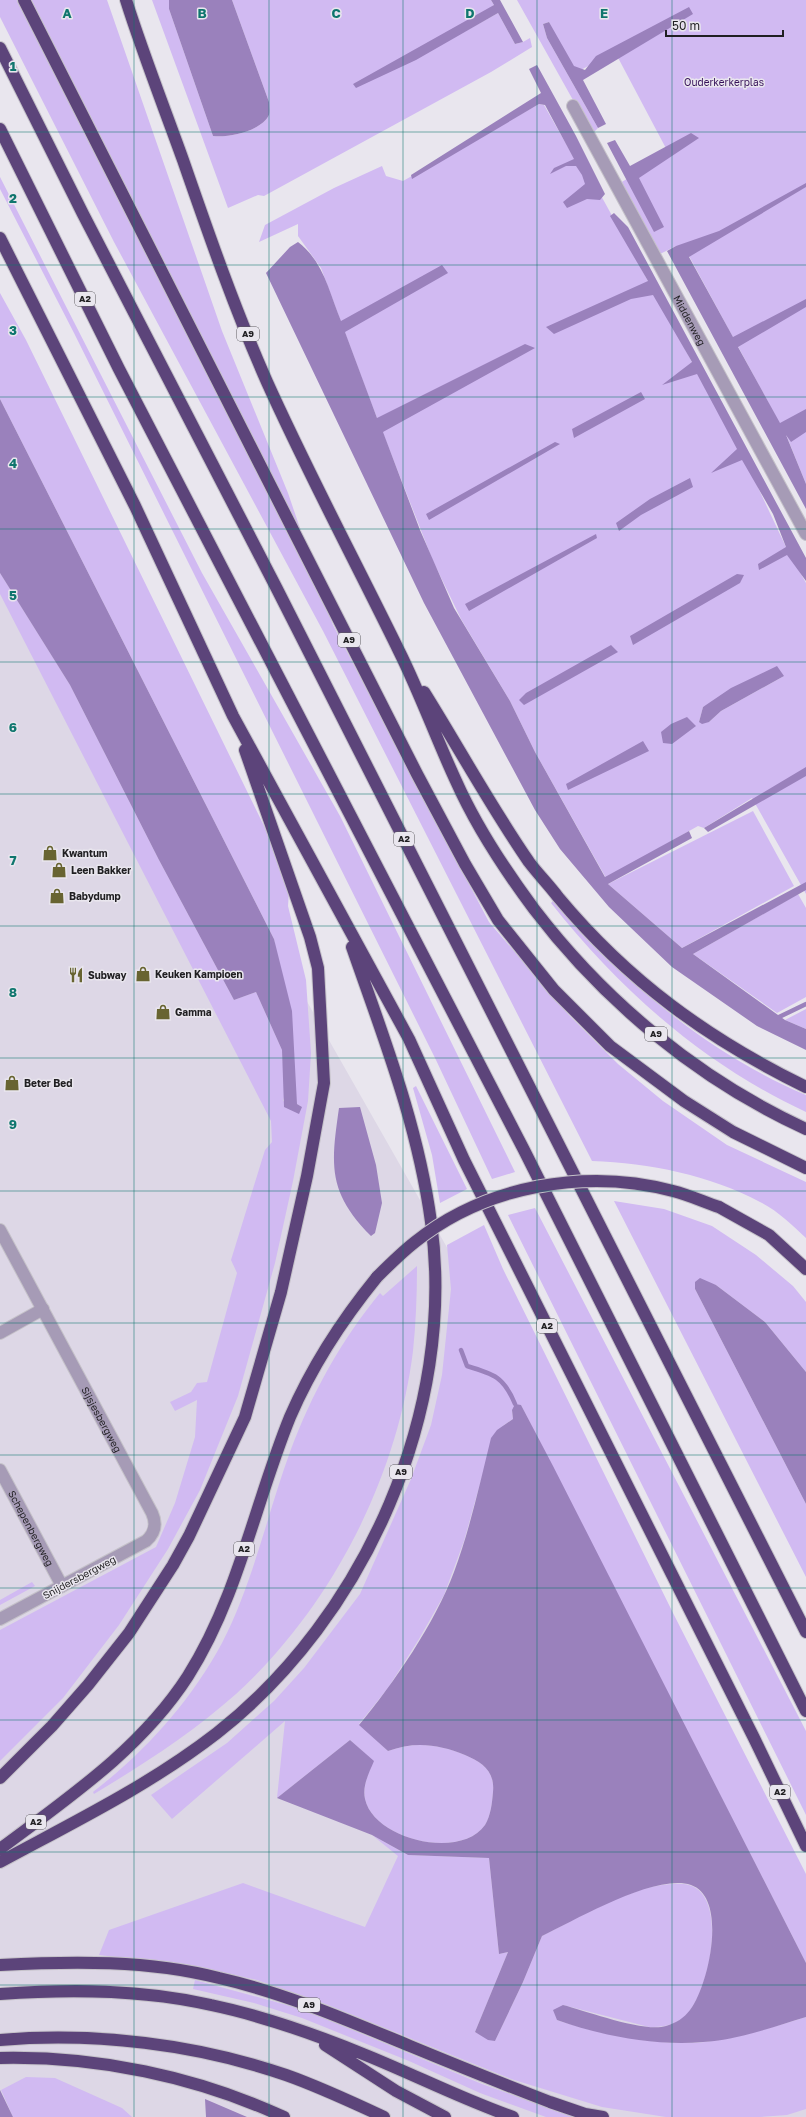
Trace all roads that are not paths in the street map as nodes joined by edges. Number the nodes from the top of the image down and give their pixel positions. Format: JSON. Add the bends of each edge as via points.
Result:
{"nodes":[{"id":1,"x":24,"y":0,"type":"edge"},
{"id":2,"x":126,"y":0,"type":"edge"},
{"id":3,"x":0,"y":48,"type":"edge"},
{"id":4,"x":572,"y":106,"type":"dead end"},
{"id":5,"x":0,"y":129,"type":"edge"},
{"id":6,"x":0,"y":238,"type":"edge"},
{"id":7,"x":806,"y":534,"type":"edge"},
{"id":8,"x":401,"y":655,"type":"junction"},
{"id":9,"x":233,"y":716,"type":"junction"},
{"id":10,"x":340,"y":914,"type":"junction"},
{"id":11,"x":806,"y":1087,"type":"edge"},
{"id":12,"x":806,"y":1129,"type":"edge"},
{"id":13,"x":806,"y":1168,"type":"edge"},
{"id":14,"x":0,"y":1230,"type":"edge"},
{"id":15,"x":806,"y":1270,"type":"edge"},
{"id":16,"x":43,"y":1309,"type":"junction"},
{"id":17,"x":0,"y":1333,"type":"edge"},
{"id":18,"x":0,"y":1470,"type":"edge"},
{"id":19,"x":154,"y":1530,"type":"joint"},
{"id":20,"x":62,"y":1586,"type":"junction"},
{"id":21,"x":0,"y":1619,"type":"edge"},
{"id":22,"x":806,"y":1632,"type":"edge"},
{"id":23,"x":806,"y":1711,"type":"edge"},
{"id":24,"x":0,"y":1778,"type":"edge"},
{"id":25,"x":806,"y":1846,"type":"edge"},
{"id":26,"x":0,"y":1849,"type":"edge"},
{"id":27,"x":0,"y":1862,"type":"edge"},
{"id":28,"x":0,"y":1965,"type":"edge"},
{"id":29,"x":0,"y":1994,"type":"edge"},
{"id":30,"x":305,"y":2033,"type":"junction"},
{"id":31,"x":6,"y":2040,"type":"edge"},
{"id":32,"x":0,"y":2058,"type":"edge"},
{"id":33,"x":284,"y":2117,"type":"edge"},
{"id":34,"x":384,"y":2117,"type":"edge"},
{"id":35,"x":445,"y":2117,"type":"edge"},
{"id":36,"x":513,"y":2117,"type":"edge"},
{"id":37,"x":603,"y":2117,"type":"edge"}],
"edges":[{"from":1,"to":13,"type":"highway","number":"A9","via":[[417,774],[498,920],[554,990],[610,1046],[684,1101],[733,1132]]},
{"from":2,"to":8,"type":"highway","number":"A9","via":[[212,244],[267,381],[334,523]]},
{"from":3,"to":22,"type":"highway","number":"A2","via":[[83,214],[278,589]]},
{"from":4,"to":7,"type":"street","name":"Middenweg"},
{"from":5,"to":23,"type":"highway","number":"A2","via":[[122,376],[531,1164]]},
{"from":6,"to":9,"type":"highway","number":"A9","via":[[135,506]]},
{"from":8,"to":11,"type":"highway","via":[[530,862],[598,942],[669,1005],[718,1039]]},
{"from":8,"to":12,"type":"highway","number":"A9","via":[[458,785],[491,844],[533,907],[567,950],[624,1008],[700,1068],[749,1099]]},
{"from":9,"to":10,"type":"highway","number":"A9"},
{"from":9,"to":24,"type":"highway","number":"A9","via":[[294,888],[318,968],[324,1083],[307,1176],[281,1292],[245,1417],[192,1530],[173,1566],[129,1633],[52,1726]]},
{"from":10,"to":25,"type":"highway","number":"A2","via":[[409,1039],[464,1160]]},
{"from":10,"to":27,"type":"highway","number":"A9","via":[[410,1114],[425,1181],[434,1242],[435,1286],[430,1358],[418,1420],[395,1491],[373,1540],[340,1596],[293,1660],[260,1695],[218,1732],[159,1775]]},
{"from":14,"to":16,"type":"street","name":"Sijsjesbergweg"},
{"from":15,"to":26,"type":"highway","number":"A2","bridge":true,"via":[[769,1235],[719,1207],[674,1191],[606,1181],[579,1181],[543,1186],[491,1200],[458,1215],[416,1241],[377,1277],[343,1321],[304,1386],[276,1456],[219,1617],[188,1675],[157,1718],[130,1746],[95,1777]]},
{"from":16,"to":17,"type":"street"},
{"from":16,"to":19,"type":"street","name":"Sijsjesbergweg","via":[[152,1512],[155,1520]]},
{"from":18,"to":20,"type":"street","name":"Schepenbergweg"},
{"from":19,"to":20,"type":"street","name":"Snijdersbergweg","via":[[146,1541]]},
{"from":20,"to":21,"type":"street","name":"Snijdersbergweg"},
{"from":28,"to":37,"type":"highway","number":"A9","via":[[52,1962],[108,1963],[157,1967],[218,1977],[323,2010],[550,2102],[585,2114]]},
{"from":29,"to":30,"type":"highway","via":[[71,1991],[163,1997],[216,2006]]},
{"from":30,"to":35,"type":"highway","via":[[396,2091]]},
{"from":30,"to":36,"type":"highway"},
{"from":31,"to":34,"type":"highway","via":[[50,2037],[141,2043],[218,2056],[286,2075]]},
{"from":32,"to":33,"type":"highway","via":[[77,2060],[124,2067],[183,2080]]}]}
